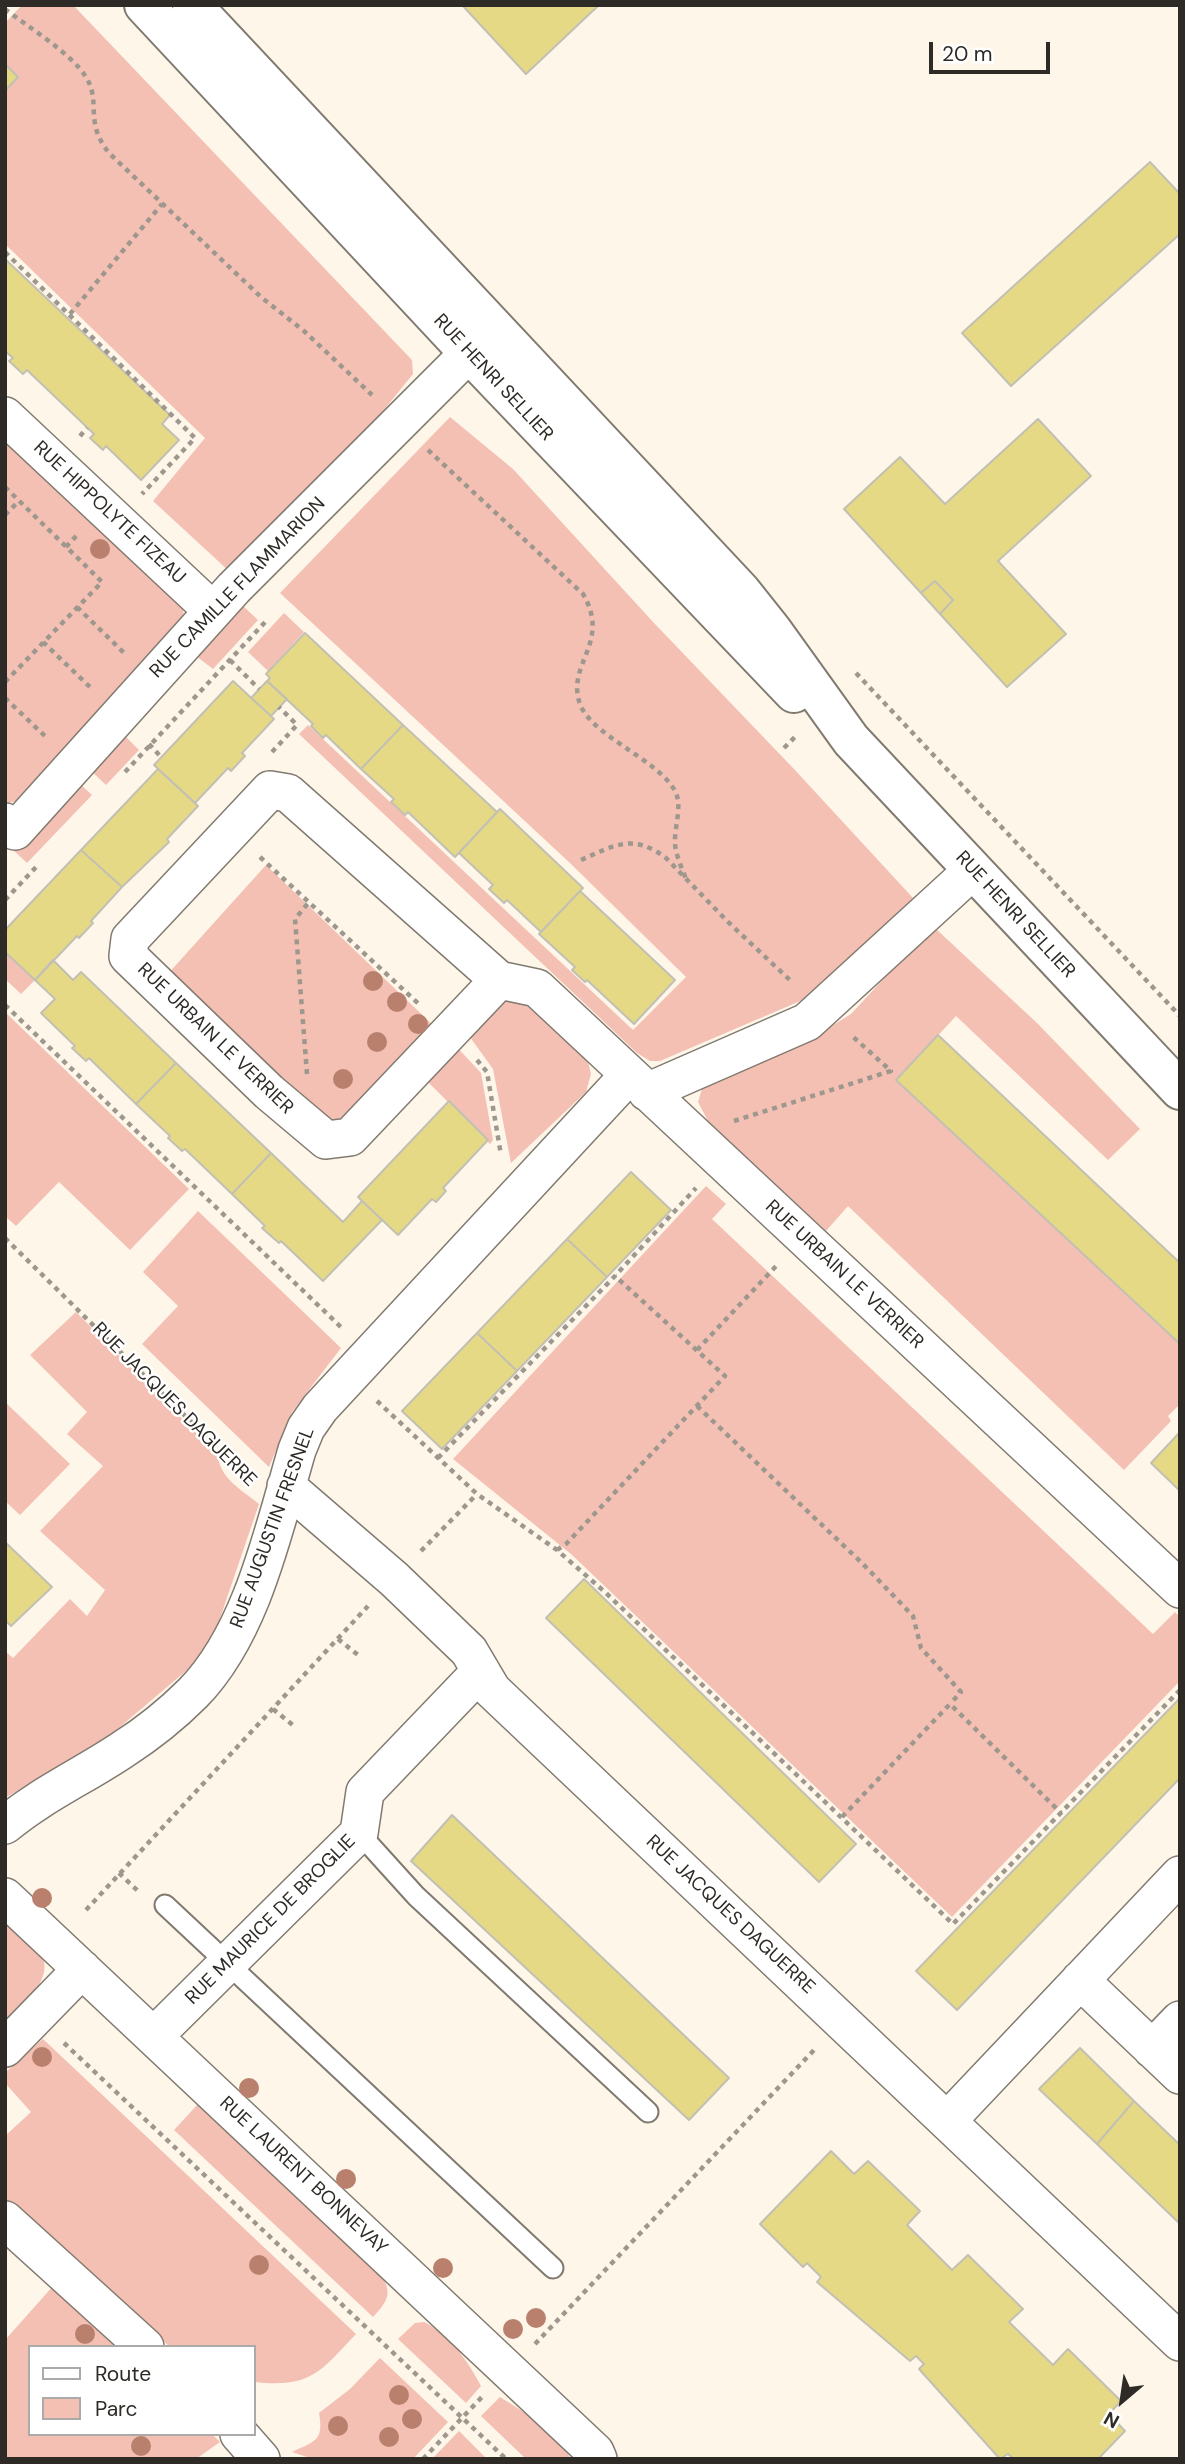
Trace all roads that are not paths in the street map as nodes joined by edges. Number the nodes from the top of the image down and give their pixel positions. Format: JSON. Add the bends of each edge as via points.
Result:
{"nodes":[{"id":1,"x":144,"y":5,"type":"edge"},
{"id":2,"x":192,"y":5,"type":"edge"},
{"id":3,"x":469,"y":353,"type":"junction"},
{"id":4,"x":5,"y":416,"type":"edge"},
{"id":5,"x":213,"y":611,"type":"junction"},
{"id":6,"x":851,"y":740,"type":"junction"},
{"id":7,"x":10,"y":826,"type":"edge"},
{"id":8,"x":973,"y":870,"type":"junction"},
{"id":9,"x":499,"y":980,"type":"junction"},
{"id":10,"x":638,"y":1083,"type":"junction"},
{"id":11,"x":1180,"y":1090,"type":"edge"},
{"id":12,"x":283,"y":1498,"type":"junction"},
{"id":13,"x":1180,"y":1589,"type":"edge"},
{"id":14,"x":481,"y":1671,"type":"junction"},
{"id":15,"x":5,"y":1825,"type":"edge"},
{"id":16,"x":359,"y":1833,"type":"junction"},
{"id":17,"x":1180,"y":1875,"type":"edge"},
{"id":18,"x":5,"y":1896,"type":"edge"},
{"id":19,"x":165,"y":1905,"type":"dead end"},
{"id":20,"x":228,"y":1963,"type":"junction"},
{"id":21,"x":82,"y":1969,"type":"junction"},
{"id":22,"x":1080,"y":1980,"type":"junction"},
{"id":23,"x":1180,"y":2020,"type":"edge"},
{"id":24,"x":154,"y":2036,"type":"junction"},
{"id":25,"x":5,"y":2048,"type":"edge"},
{"id":26,"x":1152,"y":2049,"type":"junction"},
{"id":27,"x":1180,"y":2075,"type":"edge"},
{"id":28,"x":648,"y":2112,"type":"dead end"},
{"id":29,"x":948,"y":2120,"type":"junction"},
{"id":30,"x":5,"y":2220,"type":"edge"},
{"id":31,"x":553,"y":2268,"type":"dead end"},
{"id":32,"x":1180,"y":2342,"type":"edge"},
{"id":33,"x":143,"y":2345,"type":"edge"},
{"id":34,"x":241,"y":2436,"type":"edge"},
{"id":35,"x":261,"y":2459,"type":"edge"},
{"id":36,"x":598,"y":2459,"type":"edge"}],
"edges":[{"from":1,"to":3,"type":"main road","name":"RUE HENRI SELLIER"},
{"from":2,"to":6,"type":"main road","name":"RUE HENRI SELLIER","via":[[741,591]]},
{"from":3,"to":5,"type":"street","name":"RUE CAMILLE FLAMMARION"},
{"from":3,"to":6,"type":"main road","name":"RUE HENRI SELLIER","via":[[816,716]]},
{"from":4,"to":5,"type":"street","name":"RUE HIPPOLYTE FIZEAU"},
{"from":5,"to":7,"type":"street","name":"RUE CAMILLE FLAMMARION"},
{"from":6,"to":8,"type":"main road","name":"RUE HENRI SELLIER"},
{"from":8,"to":10,"type":"street","name":"RUE AUGUSTIN FRESNEL","via":[[807,1022]]},
{"from":8,"to":11,"type":"main road","name":"RUE HENRI SELLIER"},
{"from":9,"to":9,"type":"street","name":"RUE URBAIN LE VERRIER","via":[[350,1137],[326,1140],[128,957],[130,939],[270,790],[288,793]]},
{"from":9,"to":10,"type":"street","name":"RUE URBAIN LE VERRIER","via":[[537,988]]},
{"from":10,"to":12,"type":"street","name":"RUE AUGUSTIN FRESNEL","via":[[320,1408],[306,1429]]},
{"from":10,"to":13,"type":"street","name":"RUE URBAIN LE VERRIER"},
{"from":12,"to":14,"type":"street","name":"RUE JACQUES DAGUERRE","via":[[394,1579],[469,1651]]},
{"from":12,"to":15,"type":"street","name":"RUE AUGUSTIN FRESNEL","via":[[247,1609],[194,1692],[122,1750]]},
{"from":14,"to":16,"type":"street","name":"RUE MAURICE DE BROGLIE","via":[[365,1792]]},
{"from":14,"to":29,"type":"street","name":"RUE JACQUES DAGUERRE","via":[[492,1690]]},
{"from":16,"to":20,"type":"street","name":"RUE MAURICE DE BROGLIE"},
{"from":16,"to":28,"type":"lane","via":[[416,1896]]},
{"from":17,"to":22,"type":"street"},
{"from":18,"to":21,"type":"street","name":"RUE LAURENT BONNEVAY"},
{"from":19,"to":20,"type":"lane"},
{"from":20,"to":24,"type":"street","name":"RUE MAURICE DE BROGLIE"},
{"from":20,"to":31,"type":"lane"},
{"from":21,"to":24,"type":"street","name":"RUE LAURENT BONNEVAY"},
{"from":21,"to":25,"type":"street"},
{"from":22,"to":26,"type":"street"},
{"from":22,"to":29,"type":"street"},
{"from":23,"to":26,"type":"street"},
{"from":24,"to":36,"type":"street","name":"RUE LAURENT BONNEVAY","via":[[508,2368]]},
{"from":26,"to":27,"type":"street"},
{"from":29,"to":32,"type":"street","name":"RUE JACQUES DAGUERRE"},
{"from":30,"to":33,"type":"street"},
{"from":34,"to":35,"type":"street"}]}
